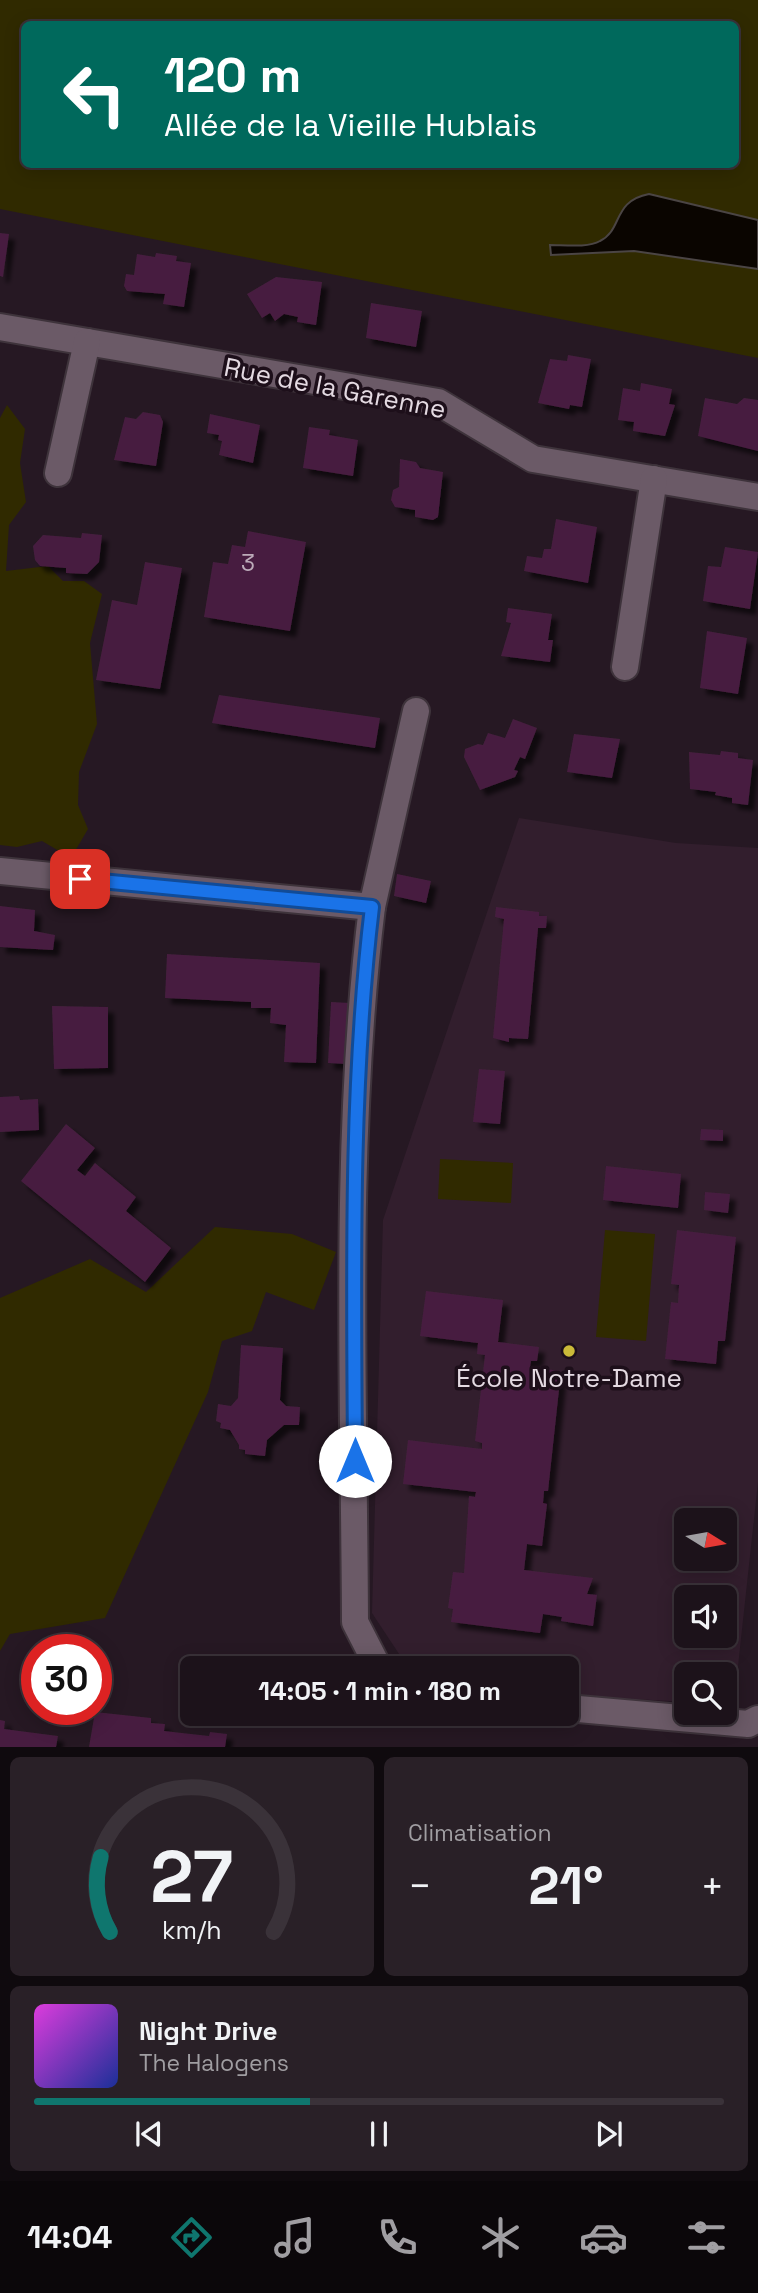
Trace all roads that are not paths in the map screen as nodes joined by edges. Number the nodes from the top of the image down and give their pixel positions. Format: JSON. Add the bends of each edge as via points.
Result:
{"nodes":[{"id":1,"x":0,"y":327,"type":"edge"},
{"id":2,"x":87,"y":342,"type":"junction"},
{"id":3,"x":58,"y":473,"type":"dead end"},
{"id":4,"x":654,"y":479,"type":"junction"},
{"id":5,"x":758,"y":497,"type":"edge"},
{"id":6,"x":625,"y":667,"type":"dead end"},
{"id":7,"x":416,"y":711,"type":"dead end"},
{"id":8,"x":0,"y":871,"type":"edge"},
{"id":9,"x":372,"y":907,"type":"junction"},
{"id":10,"x":372,"y":1656,"type":"edge"},
{"id":11,"x":579,"y":1709,"type":"edge"},
{"id":12,"x":758,"y":1719,"type":"edge"}],
"edges":[{"from":1,"to":2,"type":"street","name":"Rue de la Garenne"},
{"from":2,"to":3,"type":"street"},
{"from":2,"to":4,"type":"street","name":"Rue de la Garenne","via":[[439,402],[533,458]]},
{"from":4,"to":5,"type":"street","name":"Rue de la Garenne"},
{"from":4,"to":6,"type":"street"},
{"from":7,"to":9,"type":"street"},
{"from":8,"to":9,"type":"street"},
{"from":9,"to":10,"type":"street","via":[[362,984],[354,1247],[355,1622]]},
{"from":11,"to":12,"type":"street","via":[[748,1724]]}]}
